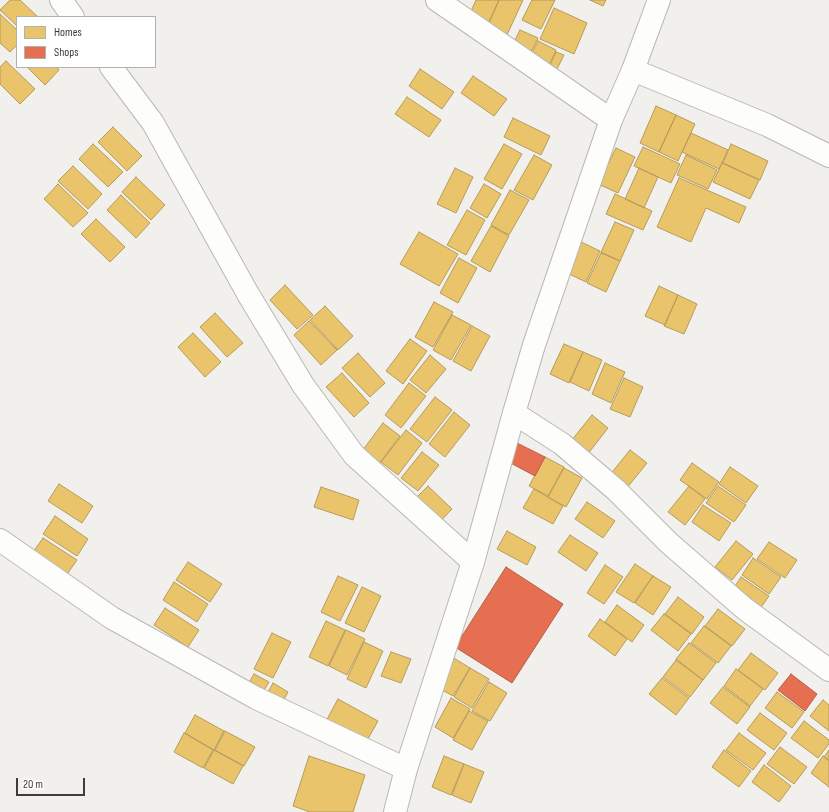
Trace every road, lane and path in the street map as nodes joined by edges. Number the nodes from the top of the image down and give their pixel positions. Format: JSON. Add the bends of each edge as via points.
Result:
{"nodes":[{"id":1,"x":61,"y":0,"type":"edge"},
{"id":2,"x":437,"y":0,"type":"edge"},
{"id":3,"x":659,"y":0,"type":"edge"},
{"id":4,"x":72,"y":16,"type":"edge"},
{"id":5,"x":112,"y":68,"type":"edge"},
{"id":6,"x":632,"y":70,"type":"junction"},
{"id":7,"x":611,"y":120,"type":"junction"},
{"id":8,"x":829,"y":156,"type":"edge"},
{"id":9,"x":514,"y":413,"type":"junction"},
{"id":10,"x":0,"y":540,"type":"edge"},
{"id":11,"x":473,"y":562,"type":"junction"},
{"id":12,"x":829,"y":670,"type":"edge"},
{"id":13,"x":406,"y":769,"type":"junction"},
{"id":14,"x":395,"y":812,"type":"edge"}],
"edges":[{"from":1,"to":4,"type":"street"},
{"from":2,"to":7,"type":"street"},
{"from":3,"to":6,"type":"street"},
{"from":5,"to":11,"type":"street","via":[[153,123],[244,287],[303,385],[354,456]]},
{"from":6,"to":7,"type":"street"},
{"from":6,"to":8,"type":"street","via":[[767,125]]},
{"from":7,"to":9,"type":"street","via":[[534,345]]},
{"from":9,"to":11,"type":"street"},
{"from":9,"to":12,"type":"street","via":[[562,444],[616,490],[669,543],[745,610]]},
{"from":10,"to":13,"type":"street","via":[[112,618],[256,698]]},
{"from":11,"to":13,"type":"street"},
{"from":13,"to":14,"type":"street"}]}
